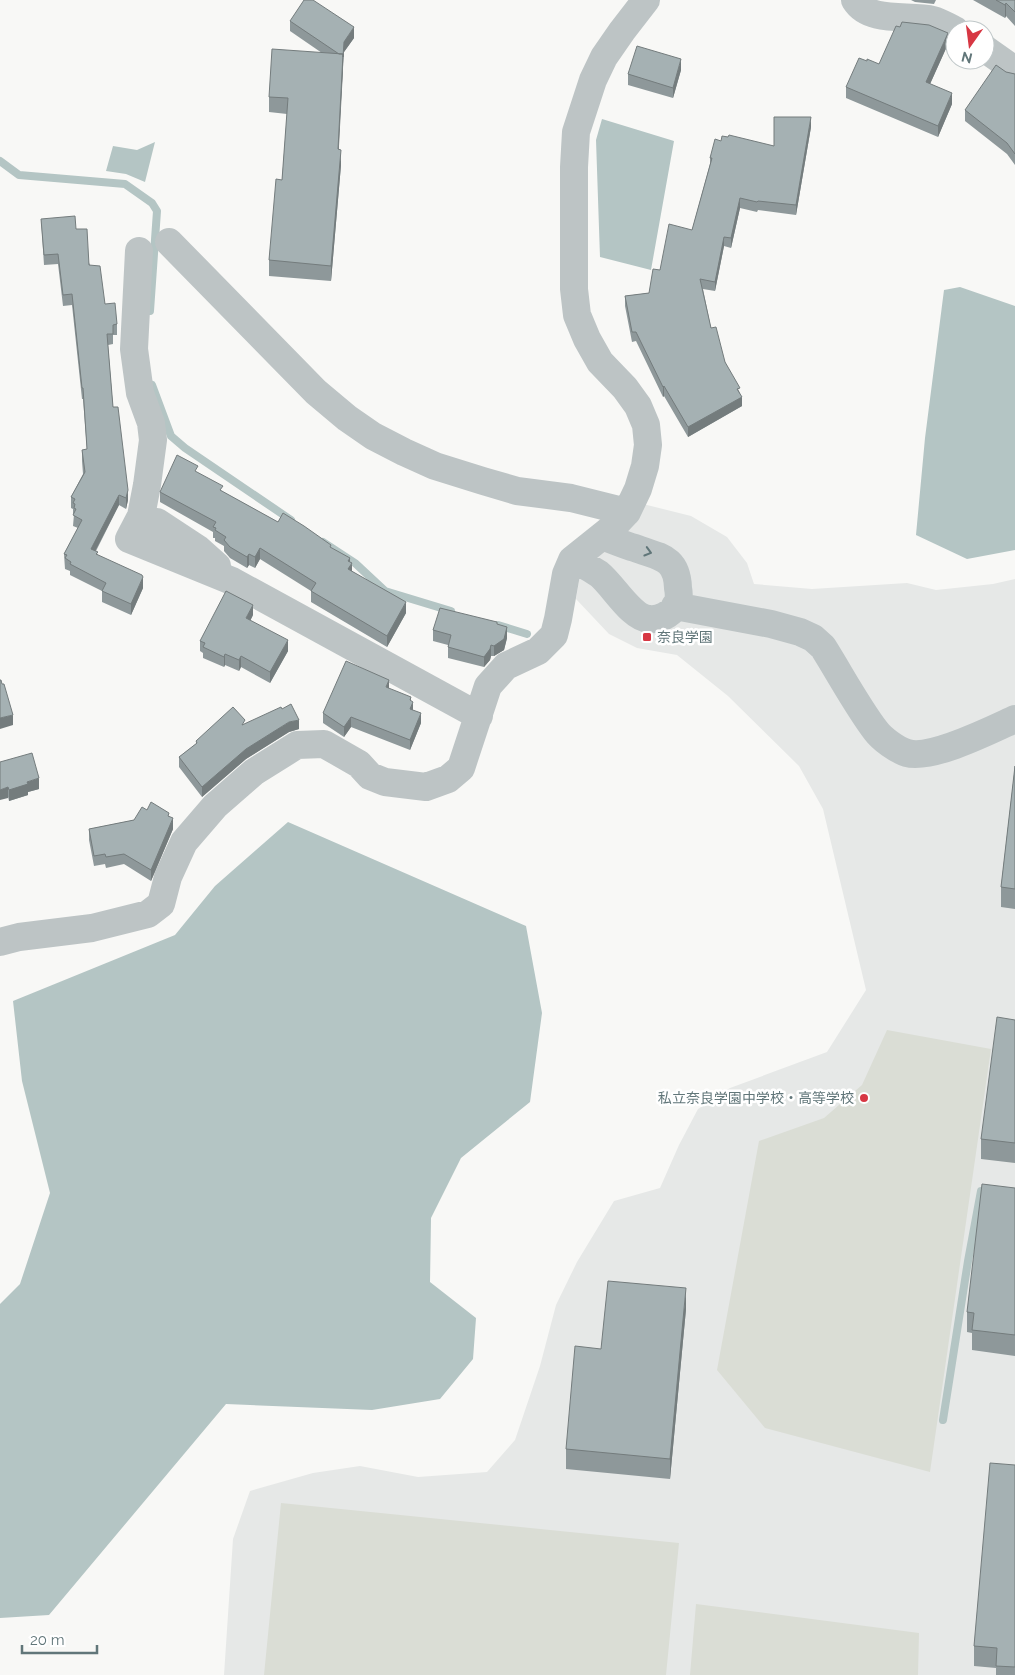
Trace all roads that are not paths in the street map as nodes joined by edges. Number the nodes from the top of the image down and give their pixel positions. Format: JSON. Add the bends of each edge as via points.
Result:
{"nodes":[{"id":1,"x":646,"y":0,"type":"edge"},
{"id":2,"x":855,"y":0,"type":"edge"},
{"id":3,"x":945,"y":25,"type":"edge"},
{"id":4,"x":995,"y":56,"type":"edge"},
{"id":5,"x":1015,"y":70,"type":"edge"},
{"id":6,"x":169,"y":242,"type":"dead end"},
{"id":7,"x":139,"y":251,"type":"dead end"},
{"id":8,"x":627,"y":512,"type":"junction"},
{"id":9,"x":157,"y":522,"type":"dead end"},
{"id":10,"x":602,"y":536,"type":"junction"},
{"id":11,"x":572,"y":560,"type":"junction"},
{"id":12,"x":232,"y":581,"type":"junction"},
{"id":13,"x":676,"y":606,"type":"junction"},
{"id":14,"x":479,"y":716,"type":"junction"},
{"id":15,"x":1015,"y":719,"type":"edge"},
{"id":16,"x":0,"y":942,"type":"edge"}],
"edges":[{"from":1,"to":8,"type":"street","via":[[604,57],[593,80],[576,132],[574,167],[577,315],[600,362],[634,400],[646,425],[645,466]]},
{"from":2,"to":3,"type":"street","via":[[863,9],[884,15],[934,20]]},
{"from":4,"to":5,"type":"street"},
{"from":6,"to":8,"type":"street","via":[[316,392],[373,436],[435,466],[483,481],[517,491],[572,498]]},
{"from":7,"to":12,"type":"street","via":[[134,349],[140,393],[151,422],[153,440],[141,516],[129,539]]},
{"from":8,"to":10,"type":"street"},
{"from":9,"to":12,"type":"street","via":[[198,549]]},
{"from":10,"to":11,"type":"street"},
{"from":10,"to":13,"type":"street","one_way":true,"via":[[664,557],[678,579]]},
{"from":11,"to":13,"type":"street","via":[[600,575],[633,611],[648,620],[663,618]]},
{"from":11,"to":14,"type":"street","via":[[566,574],[554,635],[538,650],[506,666],[488,686]]},
{"from":12,"to":14,"type":"street"},
{"from":13,"to":15,"type":"street","via":[[771,624],[813,638],[823,648],[877,733],[907,753],[944,749]]},
{"from":14,"to":16,"type":"street","via":[[461,768],[448,779],[426,787],[385,782],[370,776],[359,764],[324,744],[297,745],[254,772],[215,806],[184,842],[168,877],[161,904],[148,914],[92,928]]}]}
